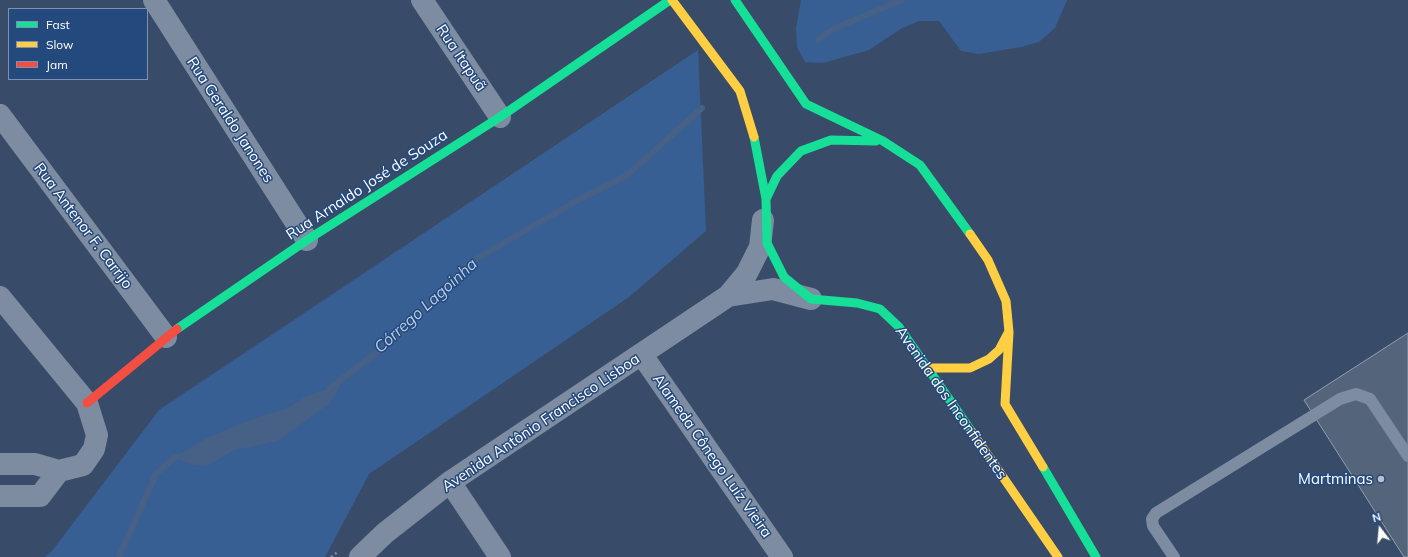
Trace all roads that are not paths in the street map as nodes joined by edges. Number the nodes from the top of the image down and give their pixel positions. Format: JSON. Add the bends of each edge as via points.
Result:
{"nodes":[{"id":1,"x":154,"y":0,"type":"edge"},
{"id":2,"x":422,"y":0,"type":"edge"},
{"id":3,"x":671,"y":0,"type":"edge"},
{"id":4,"x":735,"y":0,"type":"edge"},
{"id":5,"x":0,"y":114,"type":"edge"},
{"id":6,"x":500,"y":117,"type":"junction"},
{"id":7,"x":883,"y":141,"type":"junction"},
{"id":8,"x":766,"y":199,"type":"junction"},
{"id":9,"x":307,"y":240,"type":"junction"},
{"id":10,"x":728,"y":296,"type":"junction"},
{"id":11,"x":0,"y":297,"type":"edge"},
{"id":12,"x":811,"y":299,"type":"junction"},
{"id":13,"x":1009,"y":332,"type":"junction"},
{"id":14,"x":166,"y":337,"type":"junction"},
{"id":15,"x":642,"y":355,"type":"junction"},
{"id":16,"x":927,"y":368,"type":"junction"},
{"id":17,"x":87,"y":403,"type":"junction"},
{"id":18,"x":1408,"y":456,"type":"edge"},
{"id":19,"x":0,"y":464,"type":"edge"},
{"id":20,"x":59,"y":471,"type":"junction"},
{"id":21,"x":450,"y":482,"type":"junction"},
{"id":22,"x":0,"y":496,"type":"edge"},
{"id":23,"x":360,"y":557,"type":"edge"},
{"id":24,"x":500,"y":557,"type":"edge"},
{"id":25,"x":782,"y":557,"type":"edge"},
{"id":26,"x":1058,"y":557,"type":"edge"},
{"id":27,"x":1096,"y":557,"type":"edge"},
{"id":28,"x":1174,"y":557,"type":"edge"}],
"edges":[{"from":1,"to":9,"type":"street","name":"Rua Geraldo Janones"},
{"from":2,"to":6,"type":"street","name":"Rua Itapuã"},
{"from":3,"to":6,"type":"main road","name":"Rua Arnaldo José de Souza"},
{"from":3,"to":8,"type":"main road","via":[[740,91],[752,127]]},
{"from":4,"to":7,"type":"main road","via":[[806,104]]},
{"from":5,"to":14,"type":"street","name":"Rua Antenor F. Carrijo"},
{"from":6,"to":9,"type":"main road","name":"Rua Arnaldo José de Souza"},
{"from":7,"to":8,"type":"main road","via":[[831,140],[801,151],[778,176]]},
{"from":7,"to":13,"type":"main road","via":[[920,165],[988,260],[1006,301]]},
{"from":8,"to":10,"type":"street","via":[[760,247],[747,273]]},
{"from":8,"to":12,"type":"main road","via":[[767,243],[775,262],[784,277]]},
{"from":9,"to":14,"type":"main road","name":"Rua Arnaldo José de Souza"},
{"from":10,"to":12,"type":"street","name":"Avenida dos Inconfidentes","via":[[773,289]]},
{"from":10,"to":15,"type":"street","name":"Avenida Antônio Francisco Lisboa"},
{"from":11,"to":17,"type":"street"},
{"from":12,"to":16,"type":"main road","name":"Avenida dos Inconfidentes","via":[[857,303],[880,309],[899,327]]},
{"from":13,"to":16,"type":"main road","via":[[999,350],[989,359],[970,368]]},
{"from":13,"to":27,"type":"main road","via":[[1005,404]]},
{"from":14,"to":17,"type":"main road","name":"Rua Arnaldo José de Souza"},
{"from":15,"to":21,"type":"street","name":"Avenida Antônio Francisco Lisboa"},
{"from":15,"to":25,"type":"street","name":"Alameda Cônego Luíz Vieira"},
{"from":16,"to":26,"type":"main road","name":"Avenida dos Inconfidentes"},
{"from":17,"to":20,"type":"street","via":[[97,434],[94,449],[83,465]]},
{"from":18,"to":28,"type":"lane","via":[[1370,399],[1356,394],[1340,399],[1156,513],[1152,518],[1153,526]]},
{"from":19,"to":20,"type":"street","via":[[35,464]]},
{"from":20,"to":22,"type":"street","via":[[40,496]]},
{"from":21,"to":23,"type":"street","name":"Avenida Antônio Francisco Lisboa","via":[[385,533]]},
{"from":21,"to":24,"type":"street"}]}
